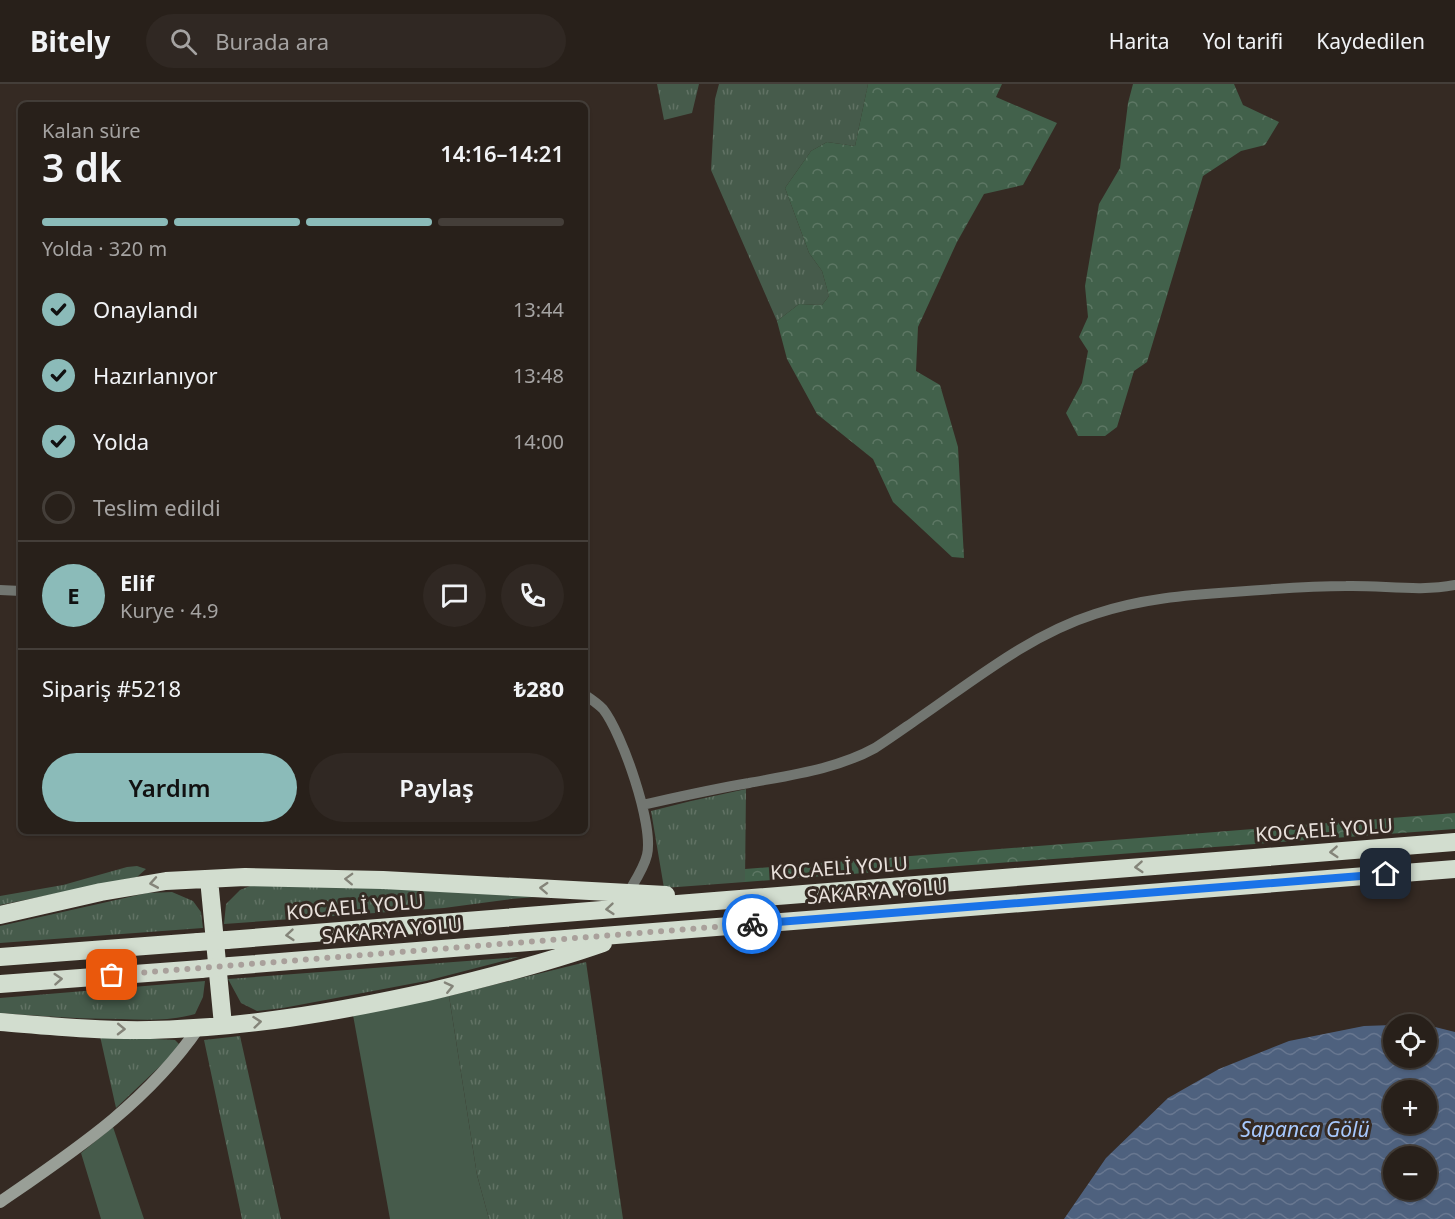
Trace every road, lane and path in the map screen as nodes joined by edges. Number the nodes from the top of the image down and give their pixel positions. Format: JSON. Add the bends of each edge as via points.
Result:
{"nodes":[{"id":1,"x":1455,"y":585,"type":"edge"},
{"id":2,"x":0,"y":590,"type":"edge"},
{"id":3,"x":18,"y":591,"type":"edge"},
{"id":4,"x":588,"y":697,"type":"edge"},
{"id":5,"x":642,"y":805,"type":"junction"},
{"id":6,"x":1455,"y":842,"type":"edge"},
{"id":7,"x":1455,"y":869,"type":"edge"},
{"id":8,"x":209,"y":879,"type":"junction"},
{"id":9,"x":628,"y":892,"type":"junction"},
{"id":10,"x":728,"y":899,"type":"junction"},
{"id":11,"x":0,"y":915,"type":"edge"},
{"id":12,"x":628,"y":934,"type":"junction"},
{"id":13,"x":0,"y":957,"type":"edge"},
{"id":14,"x":0,"y":984,"type":"edge"},
{"id":15,"x":0,"y":1022,"type":"edge"},
{"id":16,"x":222,"y":1025,"type":"junction"},
{"id":17,"x":199,"y":1028,"type":"junction"},
{"id":18,"x":0,"y":1202,"type":"edge"}],
"edges":[{"from":1,"to":5,"type":"street","via":[[1347,585],[1177,596],[1096,613],[1041,636],[874,748],[849,759],[817,770]]},
{"from":2,"to":3,"type":"street"},
{"from":4,"to":5,"type":"street","via":[[603,709],[615,729]]},
{"from":5,"to":9,"type":"street","via":[[647,854]]},
{"from":6,"to":10,"type":"highway","name":"KOCAELİ YOLU","one_way":true},
{"from":7,"to":12,"type":"highway","name":"SAKARYA YOLU"},
{"from":9,"to":8,"type":"highway","one_way":true,"via":[[362,880]]},
{"from":8,"to":11,"type":"highway","one_way":true,"via":[[166,881],[101,892]]},
{"from":8,"to":16,"type":"highway"},
{"from":9,"to":10,"type":"highway"},
{"from":10,"to":13,"type":"highway","name":"KOCAELİ YOLU","one_way":true,"bridge":true},
{"from":14,"to":12,"type":"highway","name":"SAKARYA YOLU","one_way":true,"bridge":true},
{"from":16,"to":12,"type":"highway","one_way":true,"via":[[375,1004],[555,960]]},
{"from":15,"to":17,"type":"highway","one_way":true,"via":[[148,1030]]},
{"from":16,"to":17,"type":"highway"},
{"from":17,"to":18,"type":"street","via":[[183,1052],[142,1095],[80,1147]]}]}
